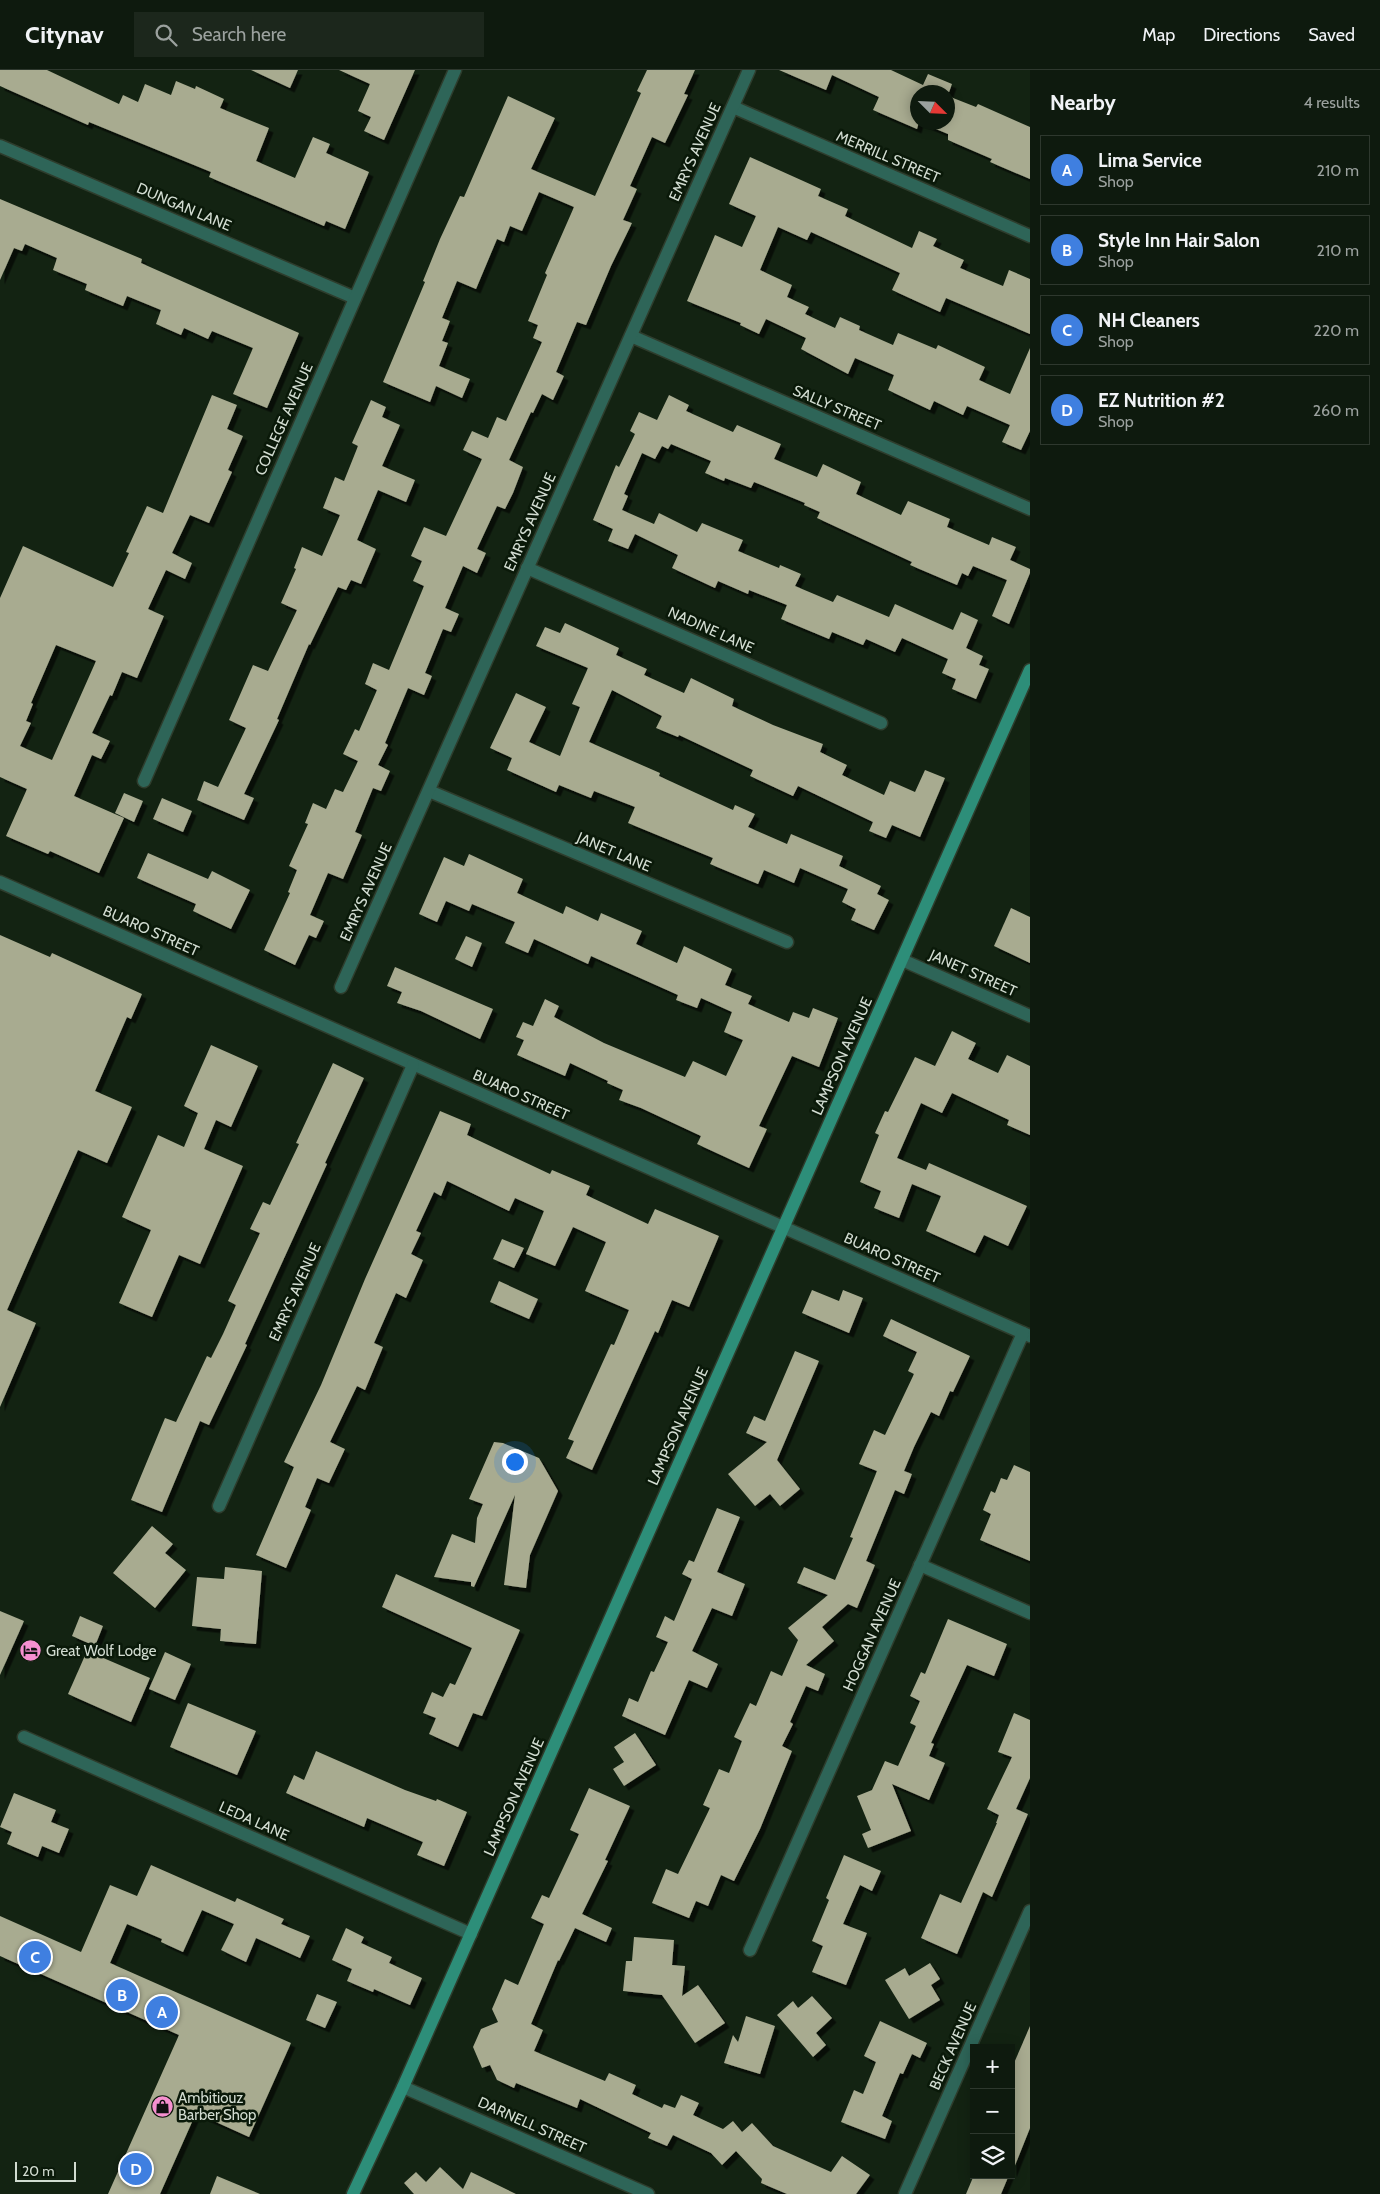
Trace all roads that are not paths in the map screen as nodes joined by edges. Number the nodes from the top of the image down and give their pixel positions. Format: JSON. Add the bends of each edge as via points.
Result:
{"nodes":[{"id":1,"x":455,"y":70,"type":"edge"},
{"id":2,"x":749,"y":70,"type":"edge"},
{"id":3,"x":733,"y":107,"type":"junction"},
{"id":4,"x":0,"y":146,"type":"edge"},
{"id":5,"x":1030,"y":236,"type":"edge"},
{"id":6,"x":355,"y":298,"type":"junction"},
{"id":7,"x":630,"y":336,"type":"junction"},
{"id":8,"x":1030,"y":509,"type":"edge"},
{"id":9,"x":528,"y":568,"type":"junction"},
{"id":10,"x":1030,"y":670,"type":"edge"},
{"id":11,"x":881,"y":723,"type":"dead end"},
{"id":12,"x":144,"y":781,"type":"dead end"},
{"id":13,"x":429,"y":791,"type":"junction"},
{"id":14,"x":0,"y":882,"type":"edge"},
{"id":15,"x":787,"y":942,"type":"dead end"},
{"id":16,"x":902,"y":960,"type":"junction"},
{"id":17,"x":341,"y":987,"type":"dead end"},
{"id":18,"x":1030,"y":1016,"type":"edge"},
{"id":19,"x":413,"y":1065,"type":"junction"},
{"id":20,"x":783,"y":1227,"type":"junction"},
{"id":21,"x":1027,"y":1335,"type":"edge"},
{"id":22,"x":219,"y":1506,"type":"dead end"},
{"id":23,"x":920,"y":1565,"type":"junction"},
{"id":24,"x":1030,"y":1613,"type":"edge"},
{"id":25,"x":24,"y":1737,"type":"dead end"},
{"id":26,"x":1030,"y":1911,"type":"edge"},
{"id":27,"x":471,"y":1934,"type":"junction"},
{"id":28,"x":750,"y":1950,"type":"dead end"},
{"id":29,"x":403,"y":2087,"type":"junction"},
{"id":30,"x":353,"y":2194,"type":"edge"},
{"id":31,"x":648,"y":2194,"type":"edge"},
{"id":32,"x":905,"y":2194,"type":"edge"}],
"edges":[{"from":1,"to":6,"type":"street","name":"COLLEGE AVENUE"},
{"from":2,"to":3,"type":"street","name":"EMRYS AVENUE"},
{"from":3,"to":5,"type":"street","name":"MERRILL STREET"},
{"from":3,"to":7,"type":"street","name":"EMRYS AVENUE"},
{"from":4,"to":6,"type":"street","name":"DUNGAN LANE"},
{"from":6,"to":12,"type":"street","name":"COLLEGE AVENUE"},
{"from":7,"to":8,"type":"street","name":"SALLY STREET"},
{"from":7,"to":9,"type":"street","name":"EMRYS AVENUE"},
{"from":9,"to":11,"type":"street","name":"NADINE LANE"},
{"from":9,"to":13,"type":"street","name":"EMRYS AVENUE"},
{"from":10,"to":16,"type":"street","name":"LAMPSON AVENUE"},
{"from":13,"to":15,"type":"street","name":"JANET LANE"},
{"from":13,"to":17,"type":"street","name":"EMRYS AVENUE"},
{"from":14,"to":19,"type":"street","name":"BUARO STREET"},
{"from":16,"to":18,"type":"street","name":"JANET STREET"},
{"from":16,"to":20,"type":"street","name":"LAMPSON AVENUE"},
{"from":19,"to":20,"type":"street","name":"BUARO STREET"},
{"from":19,"to":22,"type":"street","name":"EMRYS AVENUE"},
{"from":20,"to":21,"type":"street","name":"BUARO STREET"},
{"from":20,"to":27,"type":"street","name":"LAMPSON AVENUE"},
{"from":21,"to":23,"type":"street","name":"HOGGAN AVENUE"},
{"from":23,"to":24,"type":"street"},
{"from":23,"to":28,"type":"street","name":"HOGGAN AVENUE"},
{"from":25,"to":27,"type":"street","name":"LEDA LANE"},
{"from":26,"to":32,"type":"street","name":"BECK AVENUE"},
{"from":27,"to":29,"type":"street","name":"LAMPSON AVENUE"},
{"from":29,"to":30,"type":"street","name":"LAMPSON AVENUE"},
{"from":29,"to":31,"type":"street","name":"DARNELL STREET"}]}
